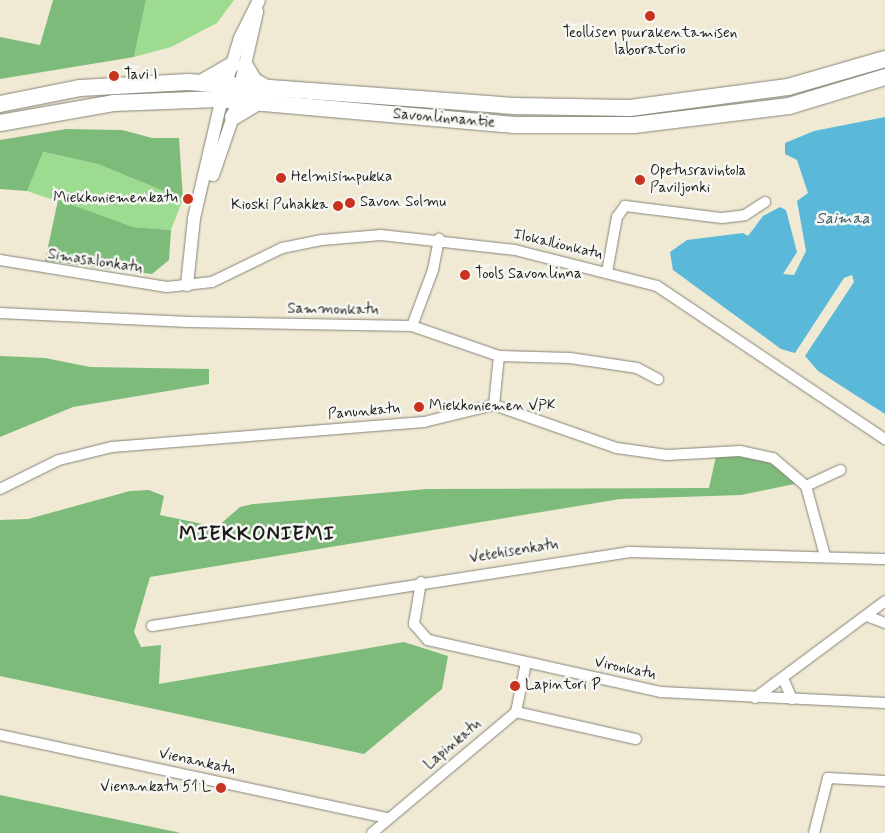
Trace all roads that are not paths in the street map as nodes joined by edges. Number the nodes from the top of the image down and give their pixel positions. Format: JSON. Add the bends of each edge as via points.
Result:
{"nodes":[{"id":1,"x":259,"y":1,"type":"edge"},
{"id":2,"x":885,"y":59,"type":"edge"},
{"id":3,"x":238,"y":66,"type":"junction"},
{"id":4,"x":885,"y":77,"type":"edge"},
{"id":5,"x":203,"y":83,"type":"junction"},
{"id":6,"x":266,"y":88,"type":"junction"},
{"id":7,"x":231,"y":92,"type":"junction"},
{"id":8,"x":256,"y":102,"type":"junction"},
{"id":9,"x":0,"y":104,"type":"edge"},
{"id":10,"x":233,"y":117,"type":"junction"},
{"id":11,"x":0,"y":123,"type":"edge"},
{"id":12,"x":200,"y":196,"type":"junction"},
{"id":13,"x":765,"y":202,"type":"dead end"},
{"id":14,"x":439,"y":239,"type":"junction"},
{"id":15,"x":0,"y":260,"type":"edge"},
{"id":16,"x":607,"y":272,"type":"junction"},
{"id":17,"x":187,"y":285,"type":"junction"},
{"id":18,"x":0,"y":313,"type":"edge"},
{"id":19,"x":412,"y":326,"type":"junction"},
{"id":20,"x":499,"y":356,"type":"junction"},
{"id":21,"x":658,"y":379,"type":"dead end"},
{"id":22,"x":494,"y":405,"type":"junction"},
{"id":23,"x":885,"y":439,"type":"edge"},
{"id":24,"x":840,"y":470,"type":"dead end"},
{"id":25,"x":806,"y":486,"type":"junction"},
{"id":26,"x":0,"y":489,"type":"edge"},
{"id":27,"x":825,"y":556,"type":"junction"},
{"id":28,"x":885,"y":559,"type":"edge"},
{"id":29,"x":421,"y":582,"type":"junction"},
{"id":30,"x":885,"y":601,"type":"edge"},
{"id":31,"x":867,"y":616,"type":"junction"},
{"id":32,"x":885,"y":623,"type":"edge"},
{"id":33,"x":152,"y":626,"type":"dead end"},
{"id":34,"x":526,"y":663,"type":"junction"},
{"id":35,"x":783,"y":678,"type":"junction"},
{"id":36,"x":755,"y":698,"type":"junction"},
{"id":37,"x":792,"y":700,"type":"junction"},
{"id":38,"x":885,"y":703,"type":"edge"},
{"id":39,"x":516,"y":712,"type":"junction"},
{"id":40,"x":0,"y":735,"type":"edge"},
{"id":41,"x":636,"y":739,"type":"dead end"},
{"id":42,"x":885,"y":781,"type":"edge"},
{"id":43,"x":388,"y":818,"type":"junction"},
{"id":44,"x":372,"y":833,"type":"edge"},
{"id":45,"x":814,"y":833,"type":"edge"}],
"edges":[{"from":1,"to":3,"type":"street"},
{"from":2,"to":6,"type":"highway","name":"Savonlinnantie","via":[[788,87],[630,108],[514,106]]},
{"from":3,"to":5,"type":"highway"},
{"from":3,"to":6,"type":"highway"},
{"from":3,"to":7,"type":"street"},
{"from":4,"to":8,"type":"highway","name":"Savonlinnantie","via":[[789,106],[634,124],[513,125]]},
{"from":5,"to":7,"type":"highway","name":"Savonlinnantie"},
{"from":5,"to":9,"type":"highway","name":"Savonlinnantie","via":[[80,88]]},
{"from":6,"to":7,"type":"highway","name":"Savonlinnantie"},
{"from":7,"to":8,"type":"highway","name":"Savonlinnantie"},
{"from":7,"to":10,"type":"street"},
{"from":7,"to":11,"type":"highway","name":"Savonlinnantie","via":[[113,103]]},
{"from":7,"to":12,"type":"street"},
{"from":8,"to":10,"type":"highway"},
{"from":10,"to":12,"type":"street","via":[[210,183]]},
{"from":12,"to":17,"type":"street","via":[[188,251]]},
{"from":13,"to":16,"type":"street","via":[[745,215],[722,218],[625,206],[617,217]]},
{"from":14,"to":16,"type":"street","name":"Ilokallionkatu","via":[[515,250]]},
{"from":14,"to":17,"type":"street","name":"Ilokallionkatu","via":[[381,234],[302,243],[270,252],[212,282]]},
{"from":14,"to":19,"type":"street"},
{"from":15,"to":17,"type":"street","name":"Simasalonkatu","via":[[148,286]]},
{"from":16,"to":23,"type":"street","name":"Ilokallionkatu","via":[[663,290]]},
{"from":18,"to":19,"type":"street","name":"Sammonkatu","via":[[189,322]]},
{"from":19,"to":20,"type":"street","name":"Sammonkatu"},
{"from":20,"to":21,"type":"street","name":"Sammonkatu","via":[[570,358],[637,368]]},
{"from":20,"to":22,"type":"street"},
{"from":22,"to":25,"type":"street","via":[[617,448],[667,455],[759,452],[792,470]]},
{"from":22,"to":26,"type":"street","name":"Panunkatu","via":[[424,422],[112,447],[59,460]]},
{"from":24,"to":25,"type":"street"},
{"from":25,"to":27,"type":"street"},
{"from":27,"to":28,"type":"street","name":"Vetehisenkatu"},
{"from":27,"to":29,"type":"street","name":"Vetehisenkatu","via":[[628,552]]},
{"from":29,"to":33,"type":"street","name":"Vetehisenkatu"},
{"from":29,"to":34,"type":"street","name":"Vironkatu","via":[[414,624],[420,637]]},
{"from":30,"to":31,"type":"street"},
{"from":31,"to":32,"type":"street"},
{"from":31,"to":35,"type":"street"},
{"from":34,"to":36,"type":"street","name":"Vironkatu","via":[[661,692]]},
{"from":34,"to":39,"type":"street"},
{"from":35,"to":36,"type":"street"},
{"from":35,"to":37,"type":"street"},
{"from":36,"to":37,"type":"street","name":"Vironkatu"},
{"from":37,"to":38,"type":"street","name":"Vironkatu"},
{"from":39,"to":41,"type":"street"},
{"from":39,"to":43,"type":"street","name":"Lapinkatu"},
{"from":40,"to":43,"type":"street","name":"Vienankatu"},
{"from":42,"to":45,"type":"street","via":[[828,778]]},
{"from":43,"to":44,"type":"street","name":"Lapinkatu"}]}
